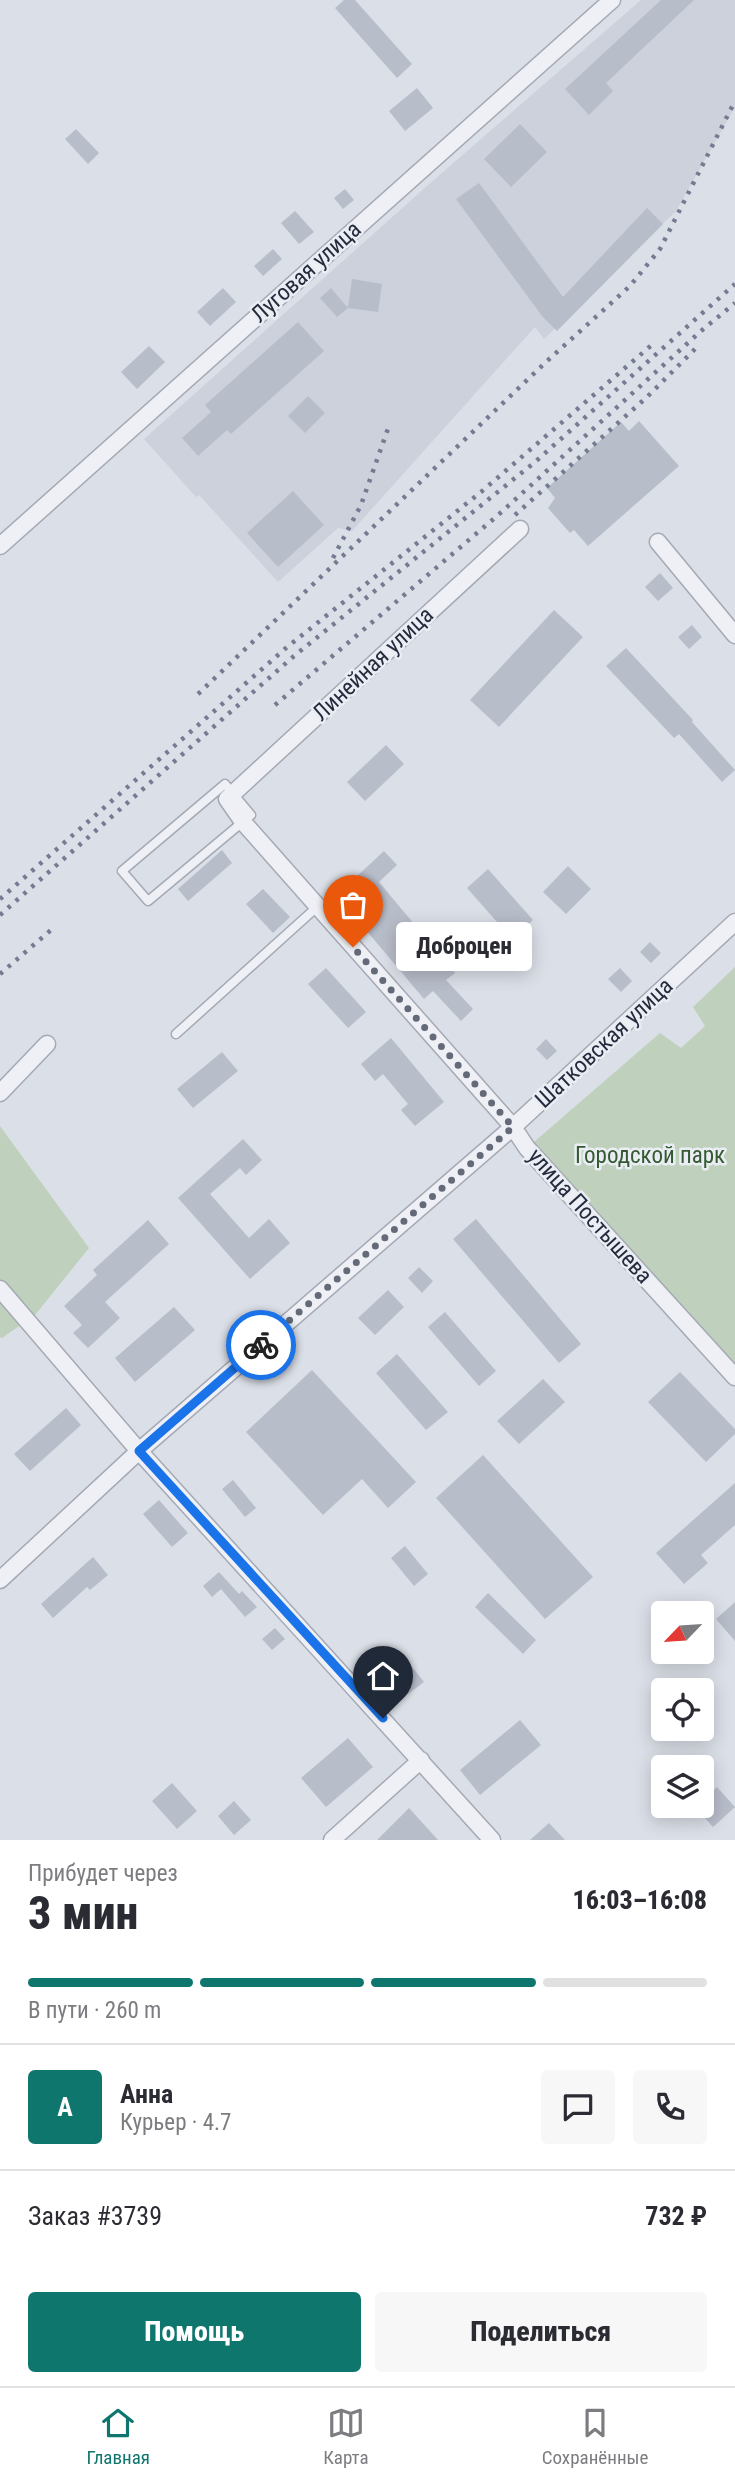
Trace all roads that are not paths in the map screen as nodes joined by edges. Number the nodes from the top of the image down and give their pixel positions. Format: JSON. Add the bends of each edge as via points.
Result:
{"nodes":[{"id":1,"x":612,"y":0,"type":"edge"},
{"id":2,"x":520,"y":529,"type":"dead end"},
{"id":3,"x":658,"y":542,"type":"dead end"},
{"id":4,"x":0,"y":546,"type":"edge"},
{"id":5,"x":735,"y":635,"type":"edge"},
{"id":6,"x":230,"y":796,"type":"junction"},
{"id":7,"x":243,"y":821,"type":"junction"},
{"id":8,"x":317,"y":907,"type":"junction"},
{"id":9,"x":735,"y":922,"type":"edge"},
{"id":10,"x":176,"y":1034,"type":"dead end"},
{"id":11,"x":47,"y":1044,"type":"dead end"},
{"id":12,"x":0,"y":1093,"type":"edge"},
{"id":13,"x":513,"y":1127,"type":"junction"},
{"id":14,"x":0,"y":1289,"type":"edge"},
{"id":15,"x":735,"y":1377,"type":"edge"},
{"id":16,"x":139,"y":1451,"type":"junction"},
{"id":17,"x":0,"y":1580,"type":"edge"},
{"id":18,"x":421,"y":1760,"type":"junction"},
{"id":19,"x":332,"y":1840,"type":"edge"},
{"id":20,"x":492,"y":1840,"type":"edge"}],
"edges":[{"from":1,"to":4,"type":"street","name":"Луговая улица"},
{"from":2,"to":6,"type":"street","name":"Линейная улица"},
{"from":3,"to":5,"type":"street"},
{"from":6,"to":7,"type":"street","name":"улица Постышева"},
{"from":6,"to":7,"type":"lane","via":[[225,784],[122,871],[148,901]]},
{"from":7,"to":8,"type":"street","name":"улица Постышева"},
{"from":8,"to":10,"type":"lane"},
{"from":8,"to":13,"type":"street","name":"улица Постышева"},
{"from":9,"to":13,"type":"street","name":"Шатковская улица"},
{"from":11,"to":12,"type":"street"},
{"from":13,"to":15,"type":"street","name":"улица Постышева"},
{"from":13,"to":16,"type":"street","name":"Шатковская улица"},
{"from":14,"to":16,"type":"street"},
{"from":16,"to":17,"type":"street","name":"Шатковская улица"},
{"from":16,"to":18,"type":"street"},
{"from":18,"to":19,"type":"street"},
{"from":18,"to":20,"type":"street"}]}
